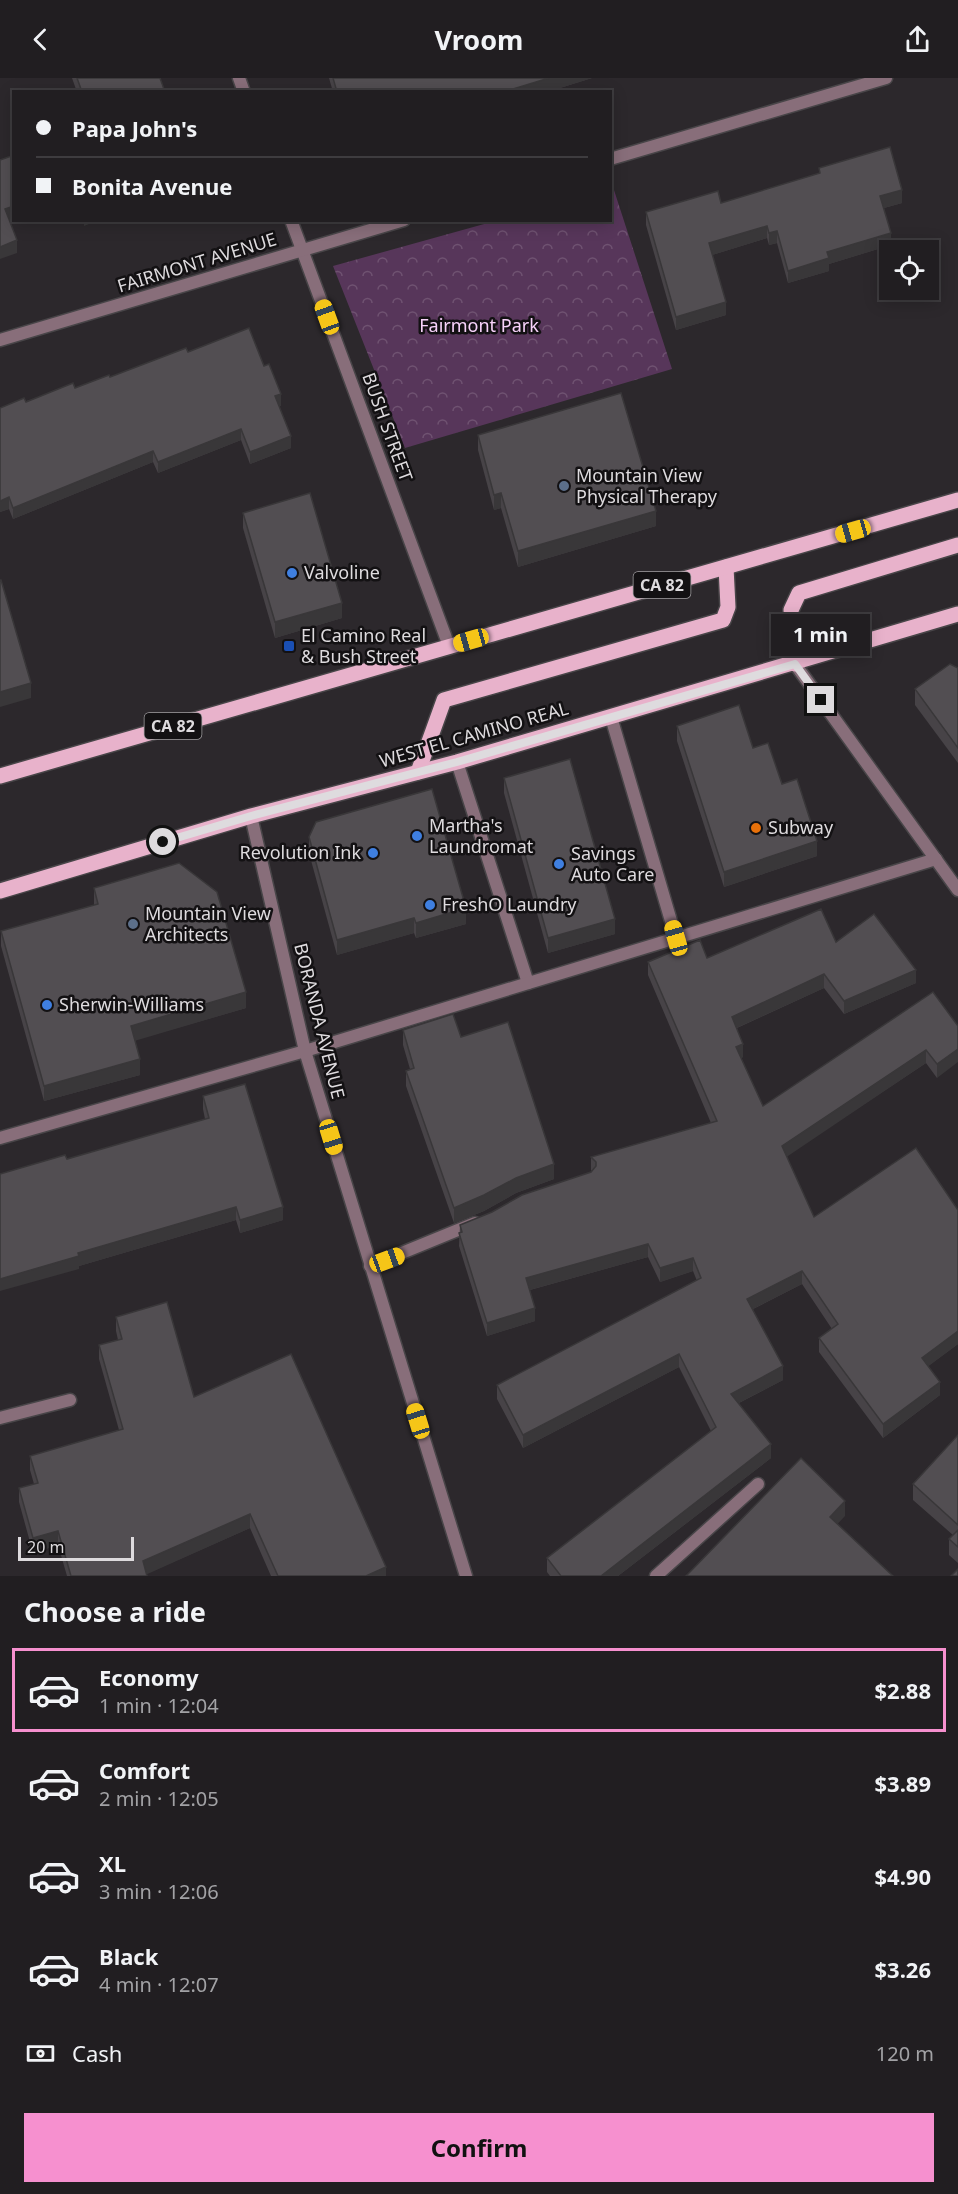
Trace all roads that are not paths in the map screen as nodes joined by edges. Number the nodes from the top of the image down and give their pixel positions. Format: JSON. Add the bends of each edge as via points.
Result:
{"nodes":[{"id":1,"x":886,"y":78,"type":"edge"},
{"id":2,"x":612,"y":158,"type":"edge"},
{"id":3,"x":292,"y":222,"type":"edge"},
{"id":4,"x":397,"y":222,"type":"edge"},
{"id":5,"x":302,"y":250,"type":"junction"},
{"id":6,"x":0,"y":340,"type":"edge"},
{"id":7,"x":958,"y":500,"type":"edge"},
{"id":8,"x":958,"y":545,"type":"edge"},
{"id":9,"x":726,"y":567,"type":"junction"},
{"id":10,"x":958,"y":614,"type":"edge"},
{"id":11,"x":449,"y":646,"type":"junction"},
{"id":12,"x":795,"y":664,"type":"junction"},
{"id":13,"x":611,"y":717,"type":"junction"},
{"id":14,"x":457,"y":762,"type":"junction"},
{"id":15,"x":418,"y":772,"type":"junction"},
{"id":16,"x":0,"y":776,"type":"edge"},
{"id":17,"x":251,"y":816,"type":"junction"},
{"id":18,"x":936,"y":860,"type":"junction"},
{"id":19,"x":957,"y":886,"type":"edge"},
{"id":20,"x":0,"y":891,"type":"edge"},
{"id":21,"x":676,"y":938,"type":"junction"},
{"id":22,"x":528,"y":984,"type":"junction"},
{"id":23,"x":305,"y":1051,"type":"junction"},
{"id":24,"x":0,"y":1137,"type":"edge"},
{"id":25,"x":488,"y":1218,"type":"edge"},
{"id":26,"x":370,"y":1266,"type":"junction"},
{"id":27,"x":70,"y":1400,"type":"dead end"},
{"id":28,"x":0,"y":1418,"type":"edge"},
{"id":29,"x":758,"y":1484,"type":"dead end"},
{"id":30,"x":466,"y":1576,"type":"edge"},
{"id":31,"x":656,"y":1576,"type":"edge"}],
"edges":[{"from":1,"to":2,"type":"street"},
{"from":3,"to":5,"type":"street","name":"BUSH STREET"},
{"from":4,"to":5,"type":"street","name":"FAIRMONT AVENUE"},
{"from":5,"to":6,"type":"street","name":"FAIRMONT AVENUE"},
{"from":5,"to":11,"type":"street","name":"BUSH STREET"},
{"from":7,"to":9,"type":"main road","number":"CA 82"},
{"from":8,"to":12,"type":"main road","via":[[799,594],[791,610]]},
{"from":9,"to":11,"type":"main road","number":"CA 82"},
{"from":9,"to":15,"type":"main road","via":[[728,607],[723,620],[444,700]]},
{"from":10,"to":12,"type":"main road","name":"WEST EL CAMINO REAL"},
{"from":11,"to":16,"type":"main road","number":"CA 82"},
{"from":12,"to":13,"type":"main road","name":"WEST EL CAMINO REAL"},
{"from":12,"to":18,"type":"street"},
{"from":13,"to":14,"type":"main road","name":"WEST EL CAMINO REAL"},
{"from":13,"to":21,"type":"street"},
{"from":14,"to":15,"type":"main road","name":"WEST EL CAMINO REAL"},
{"from":14,"to":22,"type":"street"},
{"from":15,"to":17,"type":"main road","name":"WEST EL CAMINO REAL"},
{"from":17,"to":20,"type":"main road","name":"WEST EL CAMINO REAL"},
{"from":17,"to":23,"type":"street","name":"BORANDA AVENUE"},
{"from":18,"to":19,"type":"street"},
{"from":18,"to":21,"type":"street"},
{"from":21,"to":22,"type":"street"},
{"from":22,"to":23,"type":"street"},
{"from":23,"to":24,"type":"street"},
{"from":23,"to":26,"type":"street","name":"BORANDA AVENUE"},
{"from":25,"to":26,"type":"street"},
{"from":26,"to":30,"type":"street","name":"BORANDA AVENUE"},
{"from":27,"to":28,"type":"street"},
{"from":29,"to":31,"type":"street"}]}
